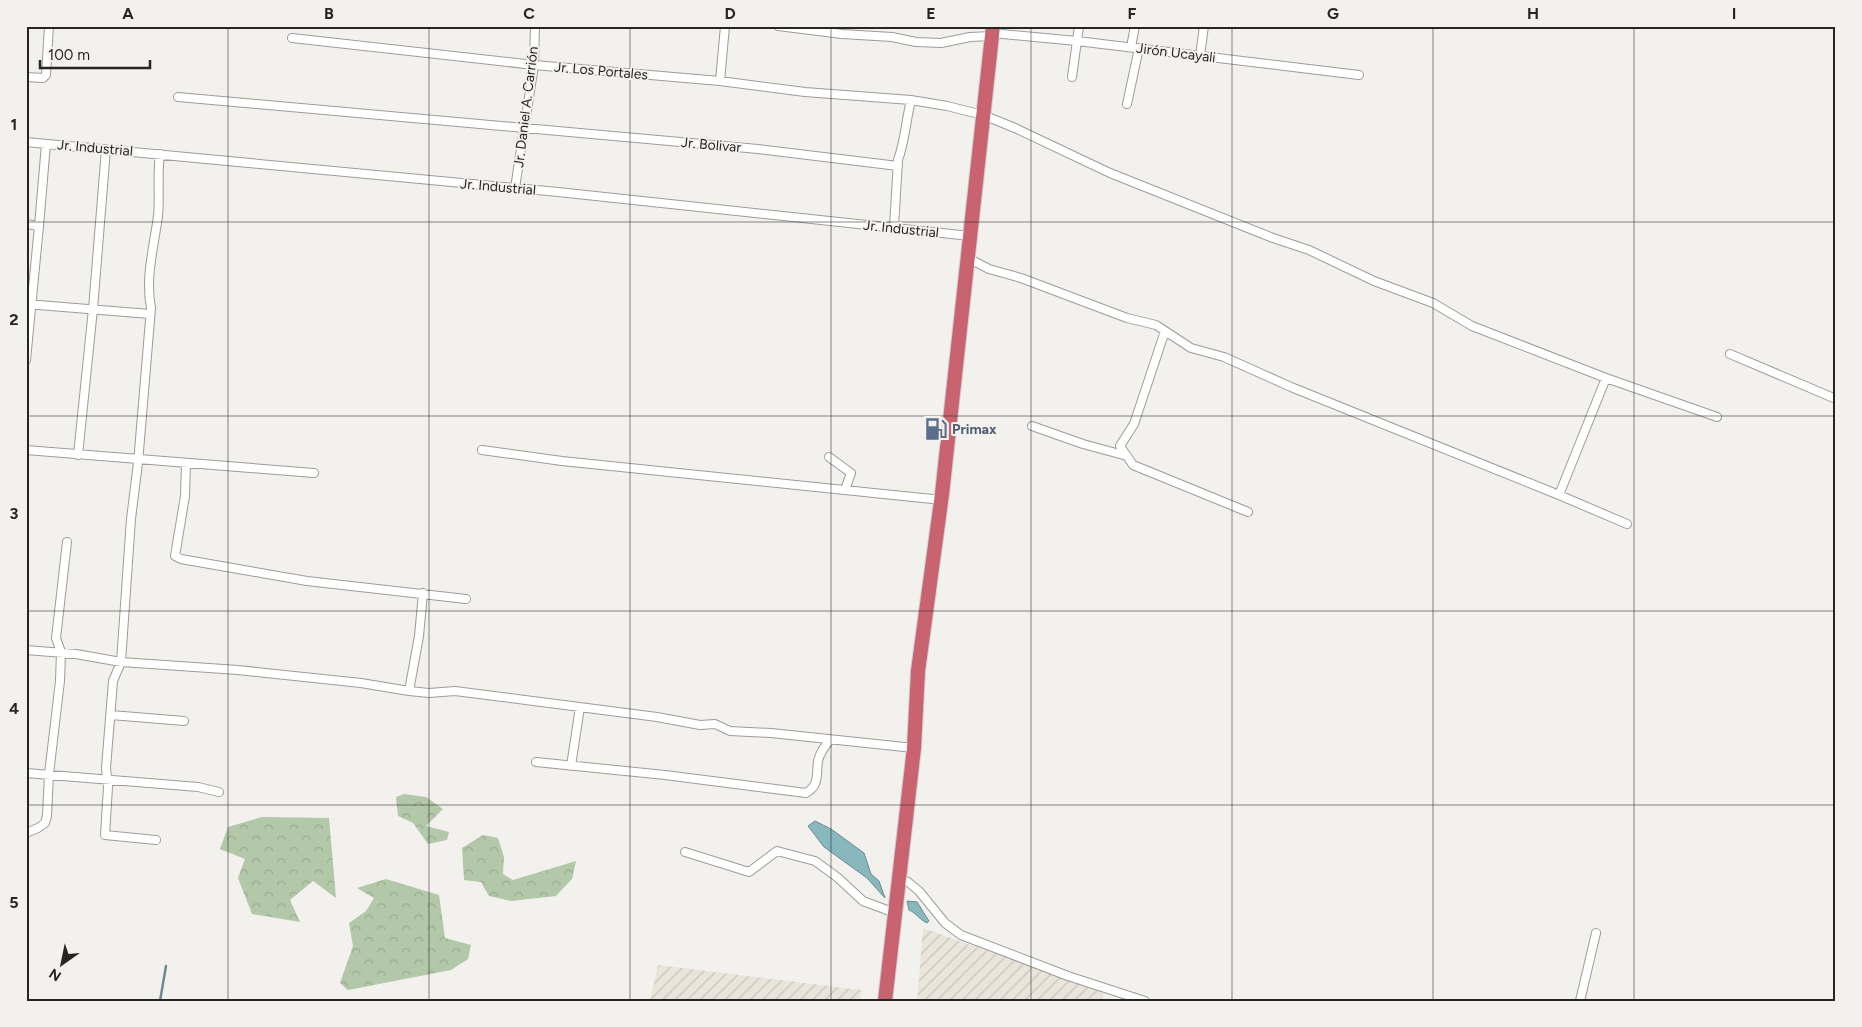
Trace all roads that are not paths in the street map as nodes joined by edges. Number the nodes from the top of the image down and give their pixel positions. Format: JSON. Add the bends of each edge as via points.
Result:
{"nodes":[{"id":1,"x":50,"y":26,"type":"edge"},
{"id":2,"x":535,"y":26,"type":"edge"},
{"id":3,"x":725,"y":26,"type":"edge"},
{"id":4,"x":778,"y":26,"type":"edge"},
{"id":5,"x":1079,"y":26,"type":"edge"},
{"id":6,"x":1135,"y":26,"type":"edge"},
{"id":7,"x":1204,"y":26,"type":"edge"},
{"id":8,"x":992,"y":32,"type":"edge"},
{"id":9,"x":292,"y":38,"type":"dead end"},
{"id":10,"x":1077,"y":41,"type":"junction"},
{"id":11,"x":1135,"y":48,"type":"junction"},
{"id":12,"x":1200,"y":56,"type":"junction"},
{"id":13,"x":534,"y":65,"type":"junction"},
{"id":14,"x":1359,"y":75,"type":"dead end"},
{"id":15,"x":26,"y":77,"type":"edge"},
{"id":16,"x":1072,"y":77,"type":"dead end"},
{"id":17,"x":720,"y":81,"type":"junction"},
{"id":18,"x":178,"y":97,"type":"dead end"},
{"id":19,"x":911,"y":100,"type":"junction"},
{"id":20,"x":1127,"y":104,"type":"dead end"},
{"id":21,"x":982,"y":115,"type":"junction"},
{"id":22,"x":524,"y":127,"type":"junction"},
{"id":23,"x":26,"y":142,"type":"edge"},
{"id":24,"x":46,"y":144,"type":"junction"},
{"id":25,"x":106,"y":149,"type":"junction"},
{"id":26,"x":160,"y":154,"type":"junction"},
{"id":27,"x":898,"y":166,"type":"junction"},
{"id":28,"x":516,"y":188,"type":"junction"},
{"id":29,"x":26,"y":224,"type":"edge"},
{"id":30,"x":39,"y":226,"type":"junction"},
{"id":31,"x":894,"y":227,"type":"junction"},
{"id":32,"x":970,"y":236,"type":"junction"},
{"id":33,"x":968,"y":258,"type":"junction"},
{"id":34,"x":29,"y":304,"type":"edge"},
{"id":35,"x":93,"y":309,"type":"junction"},
{"id":36,"x":150,"y":314,"type":"junction"},
{"id":37,"x":1165,"y":331,"type":"junction"},
{"id":38,"x":1730,"y":354,"type":"dead end"},
{"id":39,"x":26,"y":360,"type":"edge"},
{"id":40,"x":1606,"y":378,"type":"junction"},
{"id":41,"x":1836,"y":399,"type":"edge"},
{"id":42,"x":1717,"y":417,"type":"dead end"},
{"id":43,"x":1032,"y":426,"type":"dead end"},
{"id":44,"x":26,"y":450,"type":"edge"},
{"id":45,"x":482,"y":450,"type":"dead end"},
{"id":46,"x":78,"y":455,"type":"junction"},
{"id":47,"x":1127,"y":456,"type":"junction"},
{"id":48,"x":829,"y":457,"type":"dead end"},
{"id":49,"x":138,"y":460,"type":"junction"},
{"id":50,"x":186,"y":463,"type":"junction"},
{"id":51,"x":314,"y":473,"type":"dead end"},
{"id":52,"x":845,"y":490,"type":"junction"},
{"id":53,"x":1559,"y":494,"type":"junction"},
{"id":54,"x":942,"y":500,"type":"junction"},
{"id":55,"x":1248,"y":512,"type":"dead end"},
{"id":56,"x":1628,"y":524,"type":"dead end"},
{"id":57,"x":67,"y":542,"type":"dead end"},
{"id":58,"x":423,"y":593,"type":"junction"},
{"id":59,"x":466,"y":599,"type":"dead end"},
{"id":60,"x":26,"y":650,"type":"edge"},
{"id":61,"x":61,"y":652,"type":"junction"},
{"id":62,"x":122,"y":662,"type":"junction"},
{"id":63,"x":408,"y":691,"type":"junction"},
{"id":64,"x":580,"y":707,"type":"junction"},
{"id":65,"x":111,"y":714,"type":"junction"},
{"id":66,"x":184,"y":721,"type":"dead end"},
{"id":67,"x":830,"y":740,"type":"junction"},
{"id":68,"x":914,"y":748,"type":"junction"},
{"id":69,"x":536,"y":762,"type":"dead end"},
{"id":70,"x":572,"y":766,"type":"junction"},
{"id":71,"x":26,"y":773,"type":"edge"},
{"id":72,"x":49,"y":774,"type":"junction"},
{"id":73,"x":107,"y":779,"type":"junction"},
{"id":74,"x":219,"y":792,"type":"dead end"},
{"id":75,"x":26,"y":832,"type":"edge"},
{"id":76,"x":156,"y":840,"type":"dead end"},
{"id":77,"x":685,"y":852,"type":"dead end"},
{"id":78,"x":899,"y":879,"type":"junction"},
{"id":79,"x":895,"y":913,"type":"junction"},
{"id":80,"x":1596,"y":933,"type":"dead end"},
{"id":81,"x":885,"y":1001,"type":"edge"},
{"id":82,"x":1145,"y":1001,"type":"edge"},
{"id":83,"x":1580,"y":1001,"type":"edge"}],
"edges":[{"from":1,"to":15,"type":"street","via":[[46,75],[43,78]]},
{"from":2,"to":13,"type":"street","name":"Jr. Daniel A. Carrión"},
{"from":3,"to":17,"type":"street"},
{"from":4,"to":8,"type":"street","name":"Jirón Ucayali","via":[[916,42],[941,42]]},
{"from":5,"to":10,"type":"street"},
{"from":6,"to":11,"type":"street"},
{"from":7,"to":12,"type":"street"},
{"from":8,"to":10,"type":"street","name":"Jirón Ucayali"},
{"from":8,"to":21,"type":"highway"},
{"from":9,"to":13,"type":"street","name":"Jr. Los Portales"},
{"from":10,"to":11,"type":"street","name":"Jirón Ucayali"},
{"from":10,"to":16,"type":"street"},
{"from":11,"to":12,"type":"street","name":"Jirón Ucayali"},
{"from":11,"to":20,"type":"street"},
{"from":12,"to":14,"type":"street","name":"Jirón Ucayali"},
{"from":13,"to":17,"type":"street","name":"Jr. Los Portales"},
{"from":13,"to":22,"type":"street","name":"Jr. Daniel A. Carrión"},
{"from":17,"to":19,"type":"street","name":"Jr. Los Portales","via":[[805,92]]},
{"from":18,"to":22,"type":"street","name":"Jr. Bolivar"},
{"from":19,"to":21,"type":"street","name":"Jr. Los Portales"},
{"from":19,"to":27,"type":"street"},
{"from":21,"to":32,"type":"highway"},
{"from":21,"to":40,"type":"street","name":"Jr. Los Portales","via":[[1110,173],[1309,250],[1374,281],[1433,303],[1472,326]]},
{"from":22,"to":27,"type":"street","name":"Jr. Bolivar"},
{"from":22,"to":28,"type":"street","name":"Jr. Daniel A. Carrión"},
{"from":23,"to":24,"type":"street","name":"Jr. Industrial"},
{"from":24,"to":25,"type":"street","name":"Jr. Industrial"},
{"from":24,"to":30,"type":"street"},
{"from":25,"to":26,"type":"street","name":"Jr. Industrial"},
{"from":25,"to":35,"type":"street"},
{"from":26,"to":28,"type":"street","name":"Jr. Industrial"},
{"from":26,"to":36,"type":"street","via":[[158,216],[148,295]]},
{"from":27,"to":31,"type":"street"},
{"from":28,"to":31,"type":"street","name":"Jr. Industrial"},
{"from":29,"to":30,"type":"street"},
{"from":30,"to":34,"type":"street"},
{"from":31,"to":32,"type":"street","name":"Jr. Industrial"},
{"from":32,"to":33,"type":"highway"},
{"from":33,"to":37,"type":"street","via":[[990,269],[1127,318],[1156,324]]},
{"from":33,"to":54,"type":"highway"},
{"from":34,"to":35,"type":"street"},
{"from":34,"to":39,"type":"street"},
{"from":35,"to":36,"type":"street"},
{"from":35,"to":46,"type":"street"},
{"from":36,"to":49,"type":"street"},
{"from":37,"to":47,"type":"street","via":[[1134,424],[1120,446]]},
{"from":37,"to":53,"type":"street","via":[[1191,348],[1224,357]]},
{"from":38,"to":41,"type":"street"},
{"from":40,"to":42,"type":"street","name":"Jr. Los Portales"},
{"from":40,"to":53,"type":"street"},
{"from":43,"to":47,"type":"street"},
{"from":44,"to":46,"type":"street"},
{"from":45,"to":52,"type":"street"},
{"from":46,"to":49,"type":"street"},
{"from":47,"to":55,"type":"street","via":[[1133,465]]},
{"from":48,"to":52,"type":"street","via":[[853,473]]},
{"from":49,"to":50,"type":"street"},
{"from":49,"to":62,"type":"street"},
{"from":50,"to":51,"type":"street"},
{"from":50,"to":58,"type":"street","via":[[185,496],[175,556],[224,568],[307,581]]},
{"from":52,"to":54,"type":"street"},
{"from":53,"to":56,"type":"street"},
{"from":54,"to":68,"type":"highway","via":[[919,657]]},
{"from":57,"to":61,"type":"street","via":[[56,638]]},
{"from":58,"to":59,"type":"street"},
{"from":58,"to":63,"type":"street","via":[[419,636]]},
{"from":60,"to":61,"type":"street"},
{"from":61,"to":62,"type":"street"},
{"from":61,"to":72,"type":"street"},
{"from":62,"to":63,"type":"street","via":[[238,670]]},
{"from":62,"to":65,"type":"street","via":[[113,682]]},
{"from":63,"to":64,"type":"street","via":[[455,691]]},
{"from":64,"to":67,"type":"street","via":[[700,725],[715,724],[730,731]]},
{"from":64,"to":70,"type":"street"},
{"from":65,"to":66,"type":"street"},
{"from":65,"to":73,"type":"street"},
{"from":67,"to":68,"type":"street"},
{"from":67,"to":70,"type":"street","via":[[819,760],[813,789],[806,793]]},
{"from":68,"to":78,"type":"highway"},
{"from":69,"to":70,"type":"street"},
{"from":71,"to":72,"type":"street"},
{"from":72,"to":73,"type":"street"},
{"from":72,"to":75,"type":"street","via":[[45,824]]},
{"from":73,"to":74,"type":"street","via":[[198,787]]},
{"from":73,"to":76,"type":"street","via":[[105,835]]},
{"from":77,"to":79,"type":"street","via":[[749,872],[777,851],[815,861],[863,901]]},
{"from":78,"to":79,"type":"highway"},
{"from":78,"to":82,"type":"street","via":[[908,882],[945,923],[961,935]]},
{"from":79,"to":81,"type":"highway"},
{"from":80,"to":83,"type":"street"}]}
